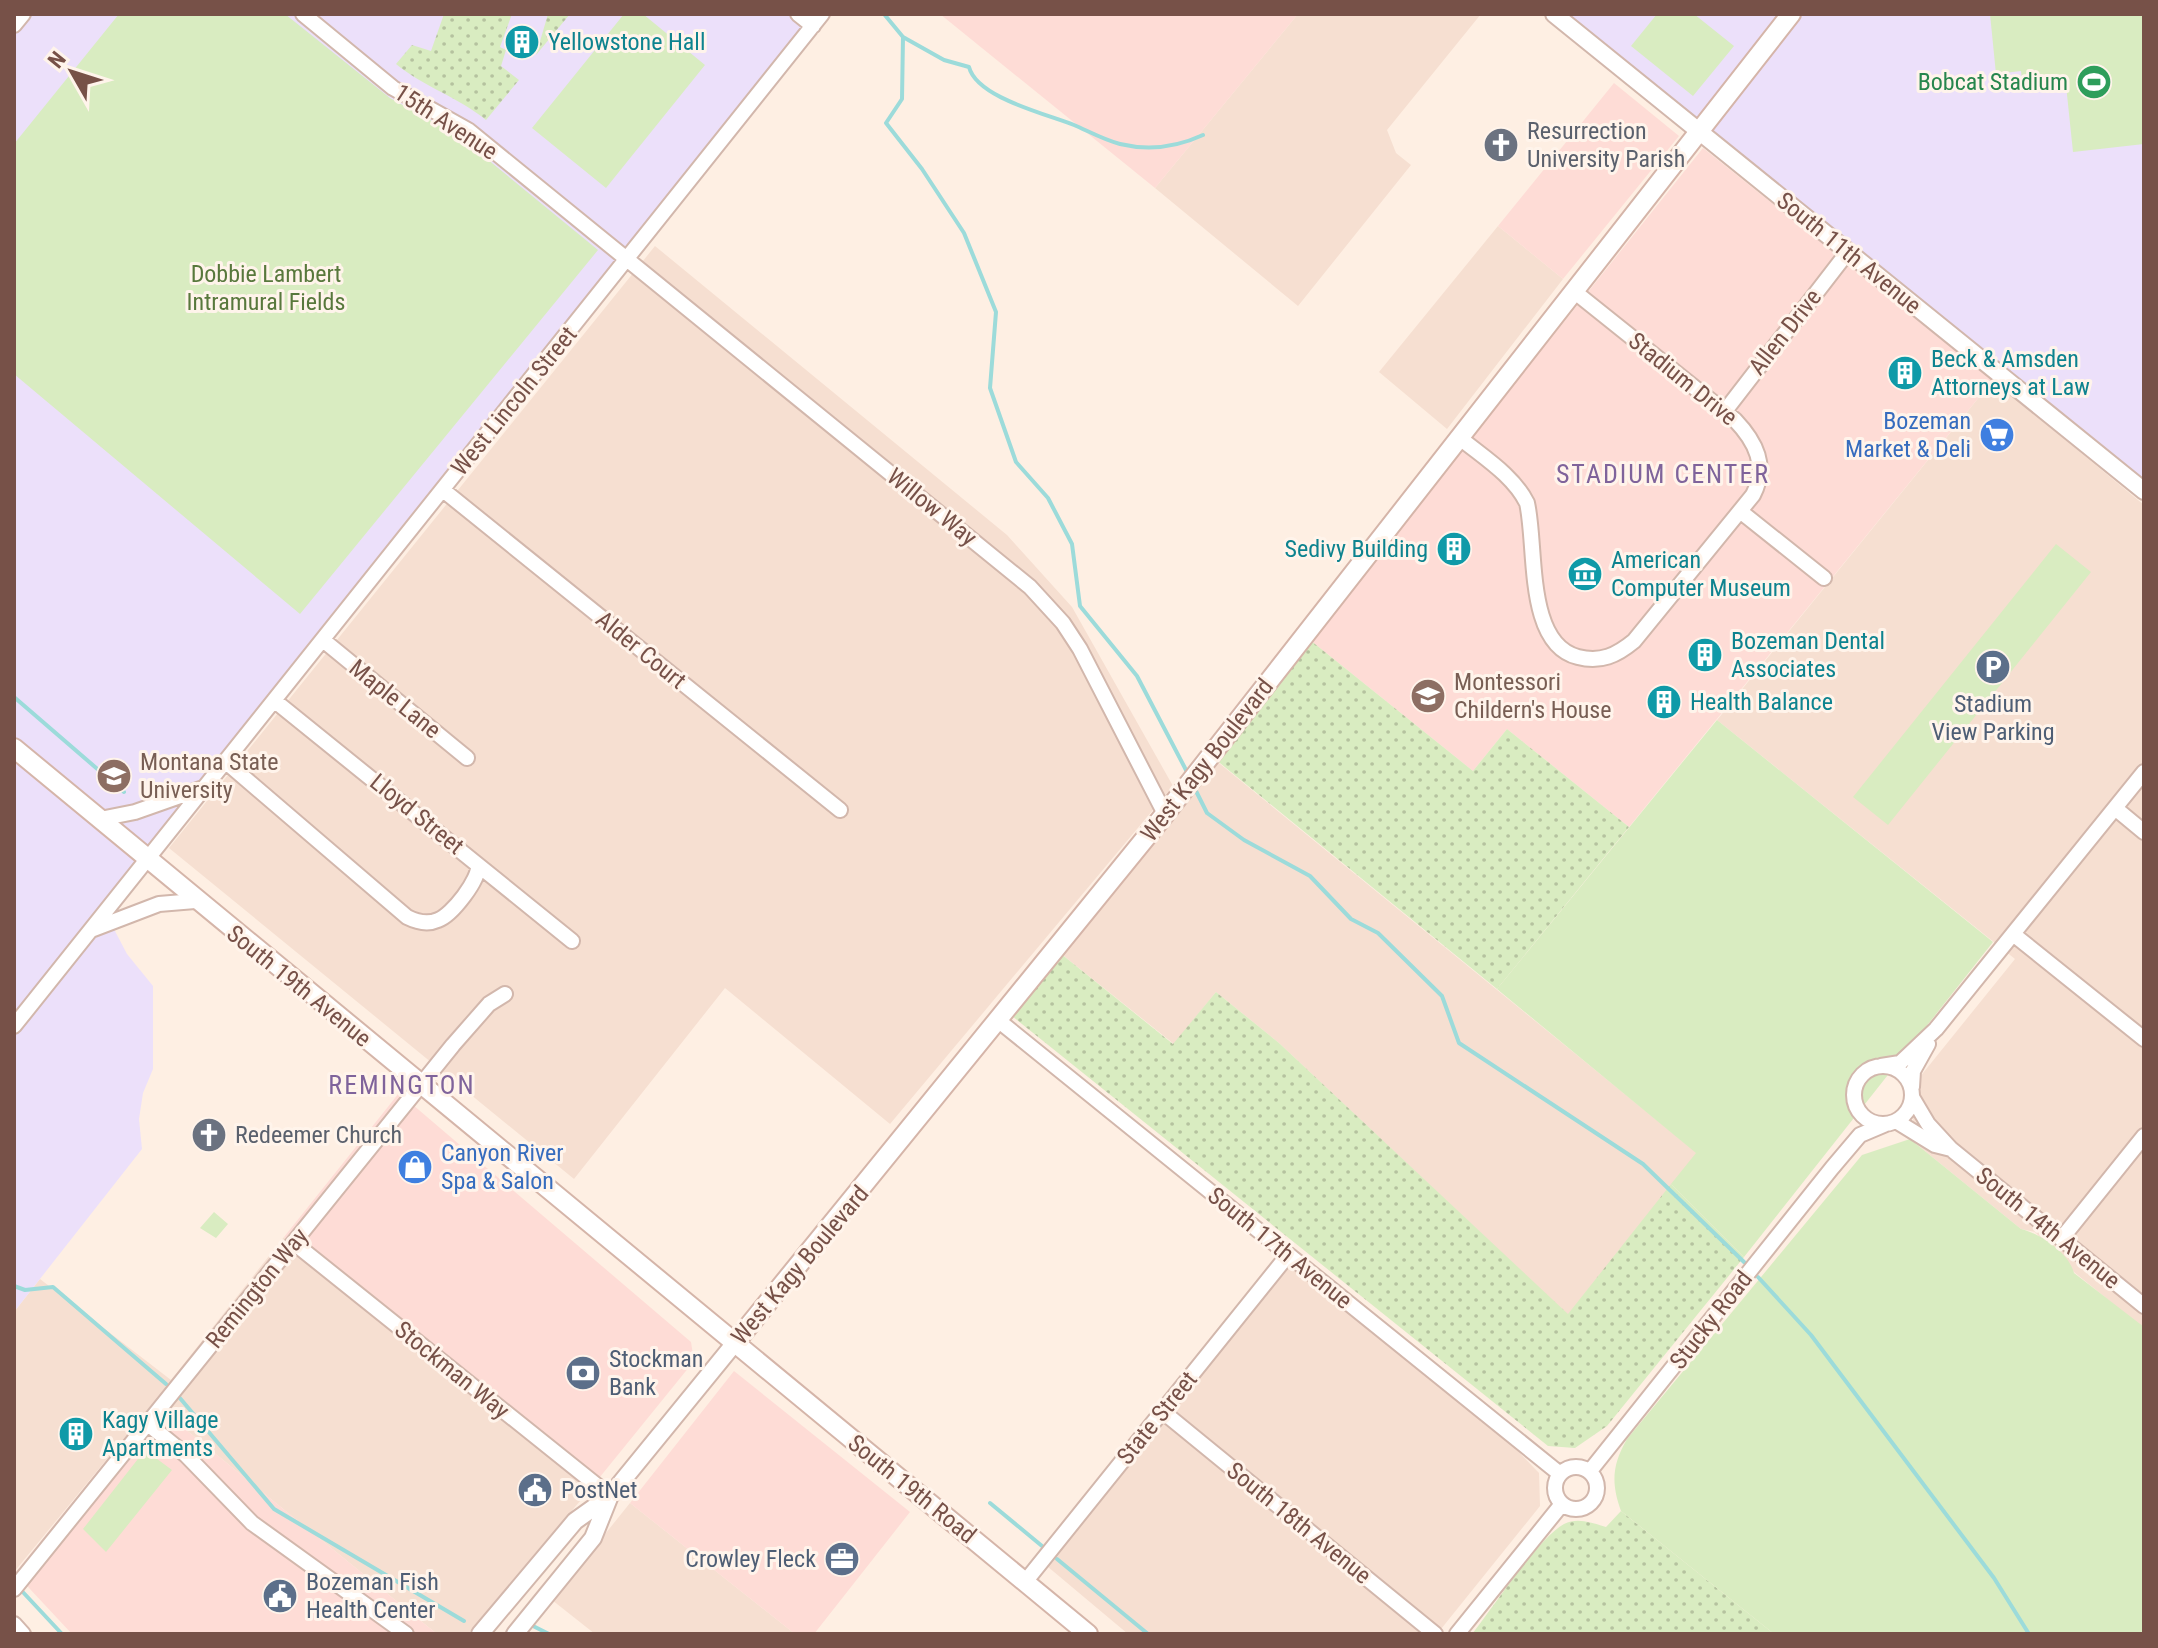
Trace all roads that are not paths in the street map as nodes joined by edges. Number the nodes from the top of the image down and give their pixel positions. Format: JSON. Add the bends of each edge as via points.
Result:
{"nodes":[{"id":1,"x":23,"y":14,"type":"edge"},
{"id":2,"x":303,"y":14,"type":"edge"},
{"id":3,"x":798,"y":14,"type":"edge"},
{"id":4,"x":1554,"y":14,"type":"edge"},
{"id":5,"x":1791,"y":14,"type":"edge"},
{"id":6,"x":818,"y":20,"type":"edge"},
{"id":7,"x":14,"y":25,"type":"edge"},
{"id":8,"x":1699,"y":129,"type":"junction"},
{"id":9,"x":1847,"y":253,"type":"junction"},
{"id":10,"x":627,"y":259,"type":"junction"},
{"id":11,"x":1575,"y":292,"type":"junction"},
{"id":12,"x":1725,"y":411,"type":"junction"},
{"id":13,"x":1460,"y":438,"type":"junction"},
{"id":14,"x":443,"y":490,"type":"junction"},
{"id":15,"x":2144,"y":491,"type":"edge"},
{"id":16,"x":1740,"y":511,"type":"junction"},
{"id":17,"x":1824,"y":578,"type":"dead end"},
{"id":18,"x":323,"y":640,"type":"junction"},
{"id":19,"x":275,"y":701,"type":"junction"},
{"id":20,"x":14,"y":748,"type":"edge"},
{"id":21,"x":467,"y":758,"type":"dead end"},
{"id":22,"x":226,"y":762,"type":"junction"},
{"id":23,"x":2144,"y":772,"type":"edge"},
{"id":24,"x":206,"y":787,"type":"junction"},
{"id":25,"x":2115,"y":808,"type":"junction"},
{"id":26,"x":840,"y":810,"type":"dead end"},
{"id":27,"x":1165,"y":814,"type":"junction"},
{"id":28,"x":100,"y":819,"type":"junction"},
{"id":29,"x":2144,"y":832,"type":"edge"},
{"id":30,"x":146,"y":861,"type":"junction"},
{"id":31,"x":478,"y":865,"type":"junction"},
{"id":32,"x":195,"y":901,"type":"junction"},
{"id":33,"x":91,"y":930,"type":"junction"},
{"id":34,"x":2013,"y":934,"type":"junction"},
{"id":35,"x":572,"y":941,"type":"dead end"},
{"id":36,"x":505,"y":994,"type":"dead end"},
{"id":37,"x":999,"y":1021,"type":"junction"},
{"id":38,"x":14,"y":1026,"type":"edge"},
{"id":39,"x":1936,"y":1029,"type":"junction"},
{"id":40,"x":2144,"y":1039,"type":"edge"},
{"id":41,"x":1881,"y":1066,"type":"junction"},
{"id":42,"x":420,"y":1086,"type":"junction"},
{"id":43,"x":1912,"y":1093,"type":"junction"},
{"id":44,"x":1856,"y":1105,"type":"junction"},
{"id":45,"x":1891,"y":1123,"type":"junction"},
{"id":46,"x":2144,"y":1136,"type":"edge"},
{"id":47,"x":1951,"y":1149,"type":"junction"},
{"id":48,"x":1832,"y":1168,"type":"junction"},
{"id":49,"x":2062,"y":1238,"type":"junction"},
{"id":50,"x":294,"y":1243,"type":"junction"},
{"id":51,"x":1288,"y":1255,"type":"junction"},
{"id":52,"x":2144,"y":1306,"type":"edge"},
{"id":53,"x":734,"y":1344,"type":"junction"},
{"id":54,"x":1162,"y":1411,"type":"junction"},
{"id":55,"x":148,"y":1424,"type":"junction"},
{"id":56,"x":1590,"y":1471,"type":"junction"},
{"id":57,"x":1560,"y":1474,"type":"junction"},
{"id":58,"x":610,"y":1496,"type":"junction"},
{"id":59,"x":1562,"y":1504,"type":"junction"},
{"id":60,"x":544,"y":1558,"type":"junction"},
{"id":61,"x":1025,"y":1582,"type":"junction"},
{"id":62,"x":14,"y":1589,"type":"edge"},
{"id":63,"x":14,"y":1624,"type":"edge"},
{"id":64,"x":23,"y":1634,"type":"edge"},
{"id":65,"x":406,"y":1634,"type":"edge"},
{"id":66,"x":480,"y":1634,"type":"edge"},
{"id":67,"x":488,"y":1634,"type":"edge"},
{"id":68,"x":515,"y":1634,"type":"edge"},
{"id":69,"x":1088,"y":1634,"type":"edge"},
{"id":70,"x":1435,"y":1634,"type":"edge"},
{"id":71,"x":1457,"y":1634,"type":"edge"}],
"edges":[{"from":1,"to":7,"type":"street"},
{"from":2,"to":10,"type":"street","name":"15th Avenue","via":[[393,88],[468,130]]},
{"from":3,"to":6,"type":"street"},
{"from":4,"to":8,"type":"street","name":"South 11th Avenue"},
{"from":5,"to":8,"type":"main road","name":"West Kagy Boulevard"},
{"from":6,"to":10,"type":"street","name":"West Lincoln Street"},
{"from":8,"to":9,"type":"street","name":"South 11th Avenue"},
{"from":8,"to":11,"type":"main road","name":"West Kagy Boulevard"},
{"from":9,"to":12,"type":"street","name":"Allen Drive"},
{"from":9,"to":15,"type":"street","name":"South 11th Avenue"},
{"from":10,"to":14,"type":"street","name":"West Lincoln Street"},
{"from":10,"to":27,"type":"street","name":"Willow Way","via":[[1030,587],[1080,649]]},
{"from":11,"to":12,"type":"street","name":"Stadium Drive"},
{"from":11,"to":13,"type":"main road","name":"West Kagy Boulevard"},
{"from":12,"to":16,"type":"street","name":"Stadium Drive","via":[[1751,437],[1759,459],[1757,487]]},
{"from":13,"to":16,"type":"street","name":"Stadium Drive","via":[[1520,490],[1530,516],[1541,617],[1553,640],[1573,656],[1611,657],[1634,641]]},
{"from":13,"to":27,"type":"main road","name":"West Kagy Boulevard"},
{"from":14,"to":18,"type":"street","name":"West Lincoln Street"},
{"from":14,"to":26,"type":"street","name":"Alder Court"},
{"from":16,"to":17,"type":"street"},
{"from":18,"to":19,"type":"street","name":"West Lincoln Street"},
{"from":18,"to":21,"type":"street","name":"Maple Lane"},
{"from":19,"to":22,"type":"street","name":"West Lincoln Street"},
{"from":19,"to":31,"type":"street","name":"Lloyd Street"},
{"from":20,"to":28,"type":"main road","name":"South 19th Avenue"},
{"from":22,"to":24,"type":"street","name":"West Lincoln Street"},
{"from":22,"to":31,"type":"street","name":"Lloyd Street","via":[[417,922],[448,914],[475,878]]},
{"from":23,"to":25,"type":"street"},
{"from":24,"to":28,"type":"street"},
{"from":24,"to":30,"type":"street","name":"West Lincoln Street"},
{"from":25,"to":29,"type":"street"},
{"from":25,"to":34,"type":"street"},
{"from":27,"to":37,"type":"main road","name":"West Kagy Boulevard"},
{"from":28,"to":30,"type":"main road","name":"South 19th Avenue"},
{"from":30,"to":32,"type":"main road","name":"South 19th Avenue"},
{"from":30,"to":33,"type":"street","name":"West Lincoln Street"},
{"from":31,"to":35,"type":"street"},
{"from":32,"to":33,"type":"street","via":[[159,904]]},
{"from":32,"to":42,"type":"main road","name":"South 19th Avenue"},
{"from":33,"to":38,"type":"street","name":"West Lincoln Street"},
{"from":34,"to":39,"type":"street"},
{"from":34,"to":40,"type":"street"},
{"from":36,"to":42,"type":"street","name":"Remington Way","via":[[489,1004]]},
{"from":37,"to":51,"type":"street","name":"South 17th Avenue"},
{"from":37,"to":53,"type":"main road","name":"West Kagy Boulevard"},
{"from":39,"to":41,"type":"street","via":[[1900,1063]]},
{"from":39,"to":43,"type":"street","via":[[1913,1071]]},
{"from":41,"to":43,"type":"street","via":[[1902,1072]]},
{"from":41,"to":44,"type":"street","via":[[1857,1083]]},
{"from":42,"to":50,"type":"street","name":"Remington Way"},
{"from":42,"to":53,"type":"main road","name":"South 19th Avenue"},
{"from":43,"to":45,"type":"street","via":[[1906,1113]]},
{"from":43,"to":47,"type":"street","name":"South 14th Avenue","via":[[1928,1124]]},
{"from":44,"to":45,"type":"street","via":[[1865,1118]]},
{"from":44,"to":48,"type":"street","name":"Stucky Road","via":[[1850,1135]]},
{"from":45,"to":47,"type":"street","name":"South 14th Avenue"},
{"from":45,"to":48,"type":"street","name":"Stucky Road","via":[[1860,1135]]},
{"from":46,"to":49,"type":"street"},
{"from":47,"to":49,"type":"street","name":"South 14th Avenue"},
{"from":48,"to":56,"type":"street","name":"Stucky Road"},
{"from":49,"to":52,"type":"street","name":"South 14th Avenue"},
{"from":50,"to":55,"type":"street","name":"Remington Way"},
{"from":50,"to":58,"type":"street","name":"Stockman Way"},
{"from":51,"to":54,"type":"street","name":"State Street"},
{"from":51,"to":57,"type":"street","name":"South 17th Avenue"},
{"from":53,"to":58,"type":"street","name":"West Kagy Boulevard"},
{"from":53,"to":61,"type":"main road","name":"South 19th Road"},
{"from":54,"to":61,"type":"street","name":"State Street"},
{"from":54,"to":70,"type":"street","name":"South 18th Avenue"},
{"from":55,"to":62,"type":"street","name":"Remington Way"},
{"from":55,"to":65,"type":"street","via":[[252,1523]]},
{"from":56,"to":57,"type":"street","via":[[1573,1467]]},
{"from":56,"to":59,"type":"street","via":[[1597,1485],[1594,1499],[1583,1508]]},
{"from":57,"to":59,"type":"street","via":[[1555,1491]]},
{"from":58,"to":60,"type":"street","name":"West Kagy Boulevard","via":[[575,1521]]},
{"from":58,"to":68,"type":"street","name":"West Kagy Boulevard","via":[[593,1538]]},
{"from":59,"to":71,"type":"street"},
{"from":60,"to":66,"type":"street","name":"West Kagy Boulevard"},
{"from":60,"to":67,"type":"street"},
{"from":61,"to":69,"type":"main road","name":"South 19th Road"},
{"from":63,"to":64,"type":"street"}]}
